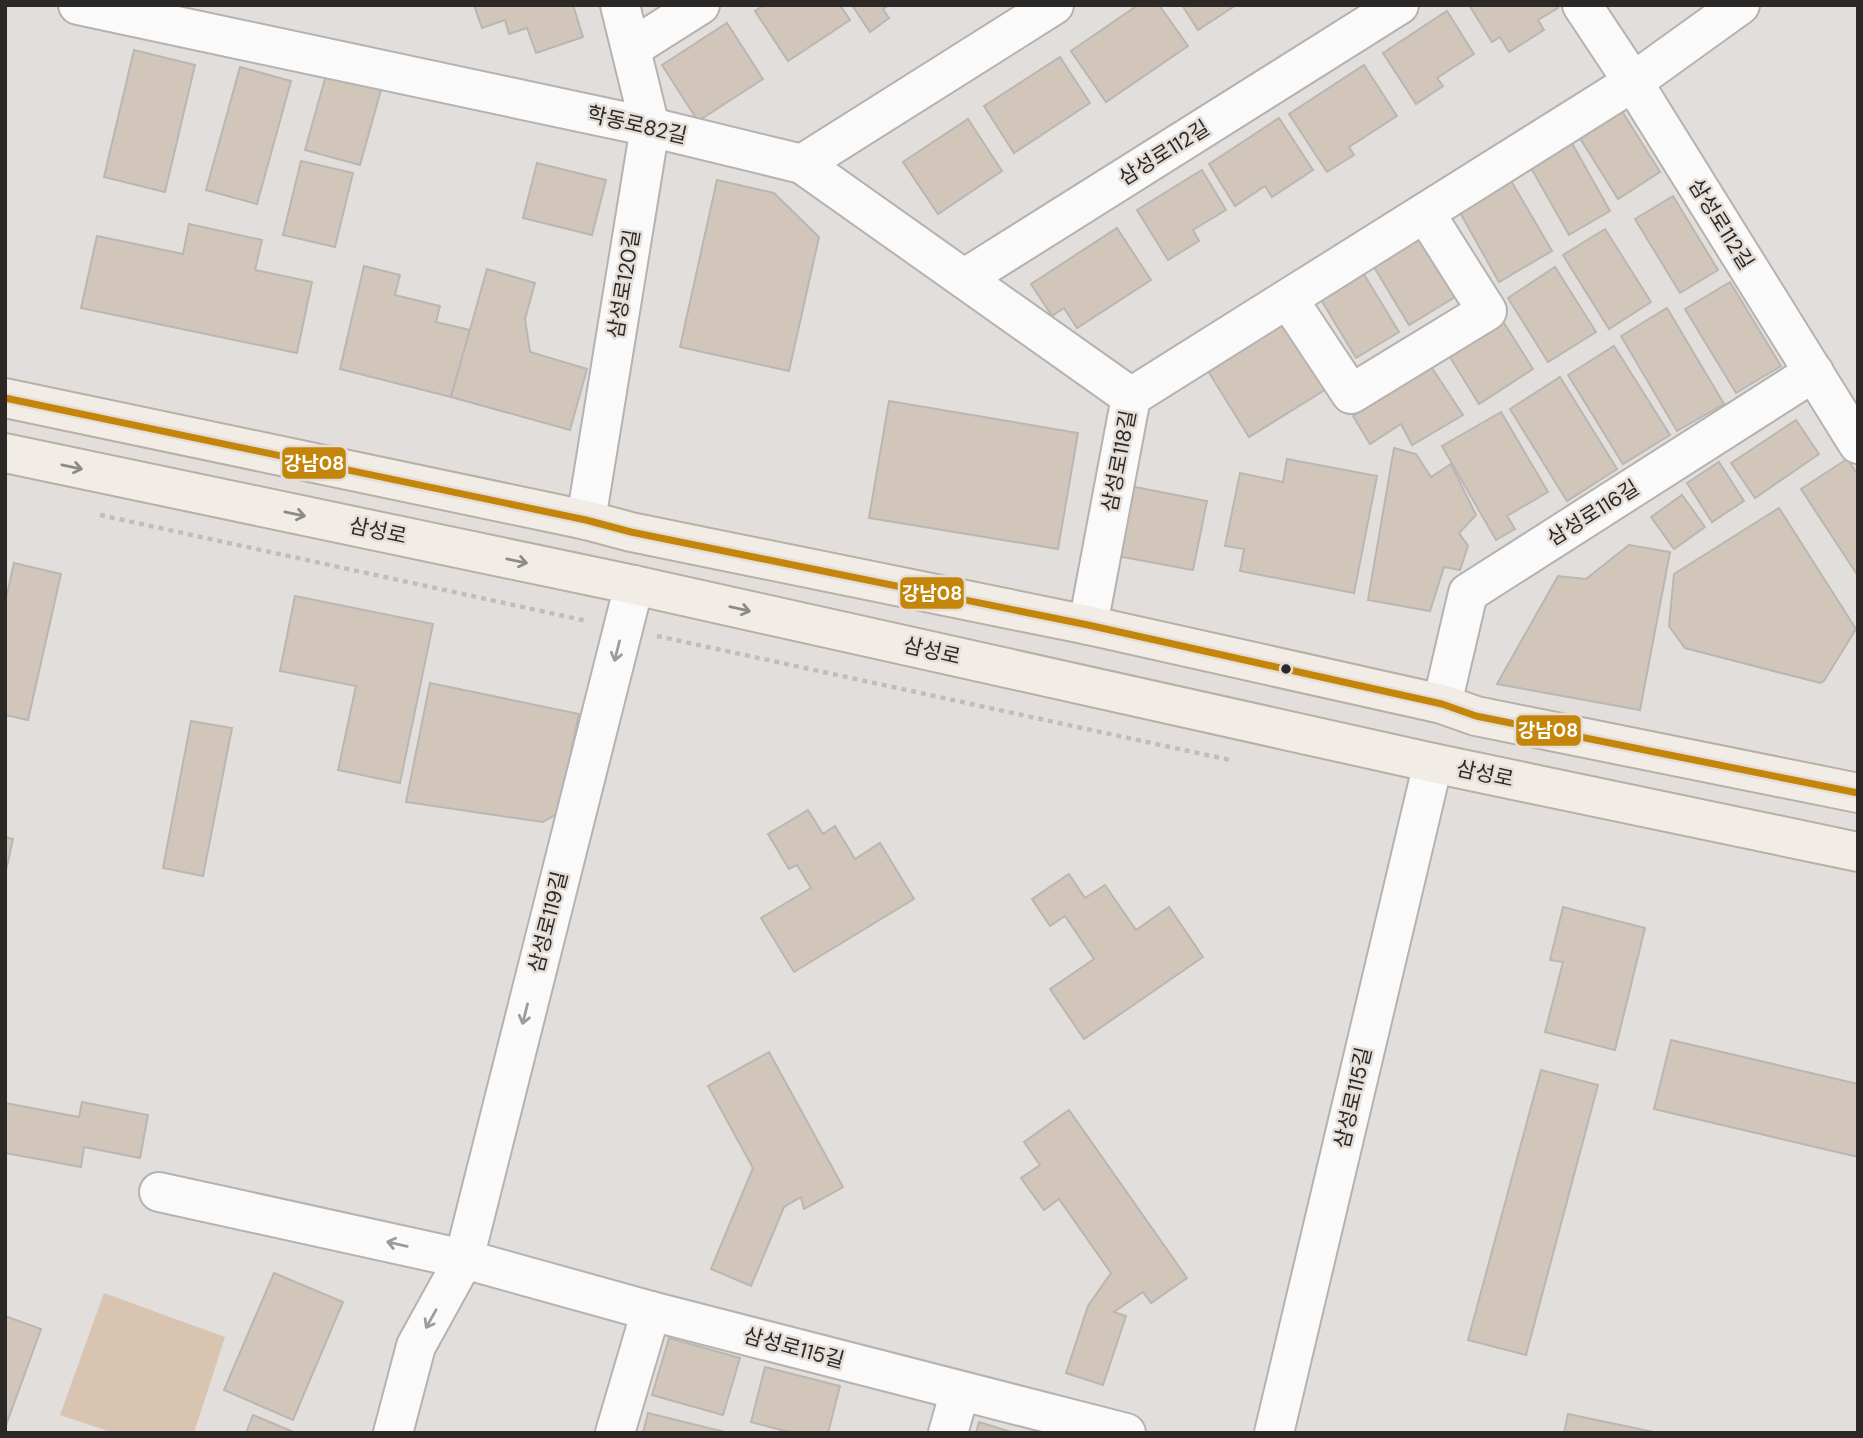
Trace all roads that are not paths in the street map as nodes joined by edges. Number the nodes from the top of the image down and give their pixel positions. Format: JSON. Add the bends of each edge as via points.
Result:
{"nodes":[{"id":1,"x":78,"y":5,"type":"edge"},
{"id":2,"x":620,"y":5,"type":"edge"},
{"id":3,"x":700,"y":5,"type":"edge"},
{"id":4,"x":1054,"y":5,"type":"edge"},
{"id":5,"x":1399,"y":5,"type":"edge"},
{"id":6,"x":1582,"y":5,"type":"edge"},
{"id":7,"x":1740,"y":5,"type":"edge"},
{"id":8,"x":632,"y":48,"type":"junction"},
{"id":9,"x":1633,"y":82,"type":"junction"},
{"id":10,"x":650,"y":127,"type":"junction"},
{"id":11,"x":802,"y":164,"type":"junction"},
{"id":12,"x":1425,"y":213,"type":"junction"},
{"id":13,"x":965,"y":278,"type":"junction"},
{"id":14,"x":1288,"y":299,"type":"junction"},
{"id":15,"x":1817,"y":377,"type":"junction"},
{"id":16,"x":1858,"y":390,"type":"edge"},
{"id":17,"x":1131,"y":397,"type":"junction"},
{"id":18,"x":5,"y":398,"type":"edge"},
{"id":19,"x":1858,"y":443,"type":"edge"},
{"id":20,"x":5,"y":453,"type":"edge"},
{"id":21,"x":586,"y":520,"type":"junction"},
{"id":22,"x":634,"y":585,"type":"junction"},
{"id":23,"x":1088,"y":625,"type":"junction"},
{"id":24,"x":1442,"y":704,"type":"junction"},
{"id":25,"x":1433,"y":763,"type":"junction"},
{"id":26,"x":1858,"y":793,"type":"edge"},
{"id":27,"x":1858,"y":852,"type":"edge"},
{"id":28,"x":159,"y":1192,"type":"dead end"},
{"id":29,"x":464,"y":1259,"type":"junction"},
{"id":30,"x":651,"y":1311,"type":"junction"},
{"id":31,"x":960,"y":1391,"type":"junction"},
{"id":32,"x":393,"y":1433,"type":"edge"},
{"id":33,"x":615,"y":1433,"type":"edge"},
{"id":34,"x":948,"y":1433,"type":"edge"},
{"id":35,"x":1126,"y":1433,"type":"edge"},
{"id":36,"x":1274,"y":1433,"type":"edge"}],
"edges":[{"from":1,"to":10,"type":"street","name":"학동로82길"},
{"from":2,"to":8,"type":"street","name":"삼성로120길"},
{"from":3,"to":8,"type":"street"},
{"from":4,"to":11,"type":"street"},
{"from":5,"to":13,"type":"street","name":"삼성로112길"},
{"from":6,"to":9,"type":"street","name":"삼성로112길"},
{"from":7,"to":9,"type":"street","name":"삼성로118길"},
{"from":8,"to":10,"type":"street","name":"삼성로120길"},
{"from":9,"to":12,"type":"street","name":"삼성로118길"},
{"from":9,"to":15,"type":"street","name":"삼성로112길"},
{"from":10,"to":11,"type":"street","name":"학동로82길"},
{"from":10,"to":21,"type":"street","name":"삼성로120길"},
{"from":11,"to":13,"type":"street","name":"학동로82길"},
{"from":12,"to":14,"type":"street","name":"삼성로118길"},
{"from":12,"to":14,"type":"street","via":[[1487,311],[1351,394]]},
{"from":13,"to":17,"type":"street","name":"학동로82길"},
{"from":14,"to":17,"type":"street","name":"삼성로118길"},
{"from":15,"to":16,"type":"street"},
{"from":15,"to":19,"type":"street","name":"삼성로112길"},
{"from":15,"to":24,"type":"street","name":"삼성로116길","via":[[1468,593]]},
{"from":17,"to":23,"type":"street","name":"삼성로118길"},
{"from":18,"to":21,"type":"main road"},
{"from":20,"to":22,"type":"main road","name":"삼성로","one_way":true},
{"from":21,"to":23,"type":"main road"},
{"from":22,"to":25,"type":"main road","name":"삼성로","one_way":true},
{"from":22,"to":29,"type":"street","name":"삼성로119길","one_way":true},
{"from":23,"to":24,"type":"main road"},
{"from":24,"to":26,"type":"main road","via":[[1476,716]]},
{"from":25,"to":27,"type":"main road","name":"삼성로"},
{"from":25,"to":36,"type":"street","name":"삼성로115길"},
{"from":29,"to":28,"type":"street","one_way":true},
{"from":29,"to":30,"type":"street","name":"삼성로115길"},
{"from":29,"to":32,"type":"street","name":"삼성로119길","one_way":true,"via":[[416,1346]]},
{"from":30,"to":31,"type":"street","name":"삼성로115길"},
{"from":30,"to":33,"type":"street"},
{"from":31,"to":34,"type":"street"},
{"from":31,"to":35,"type":"street","name":"삼성로115길"}]}
